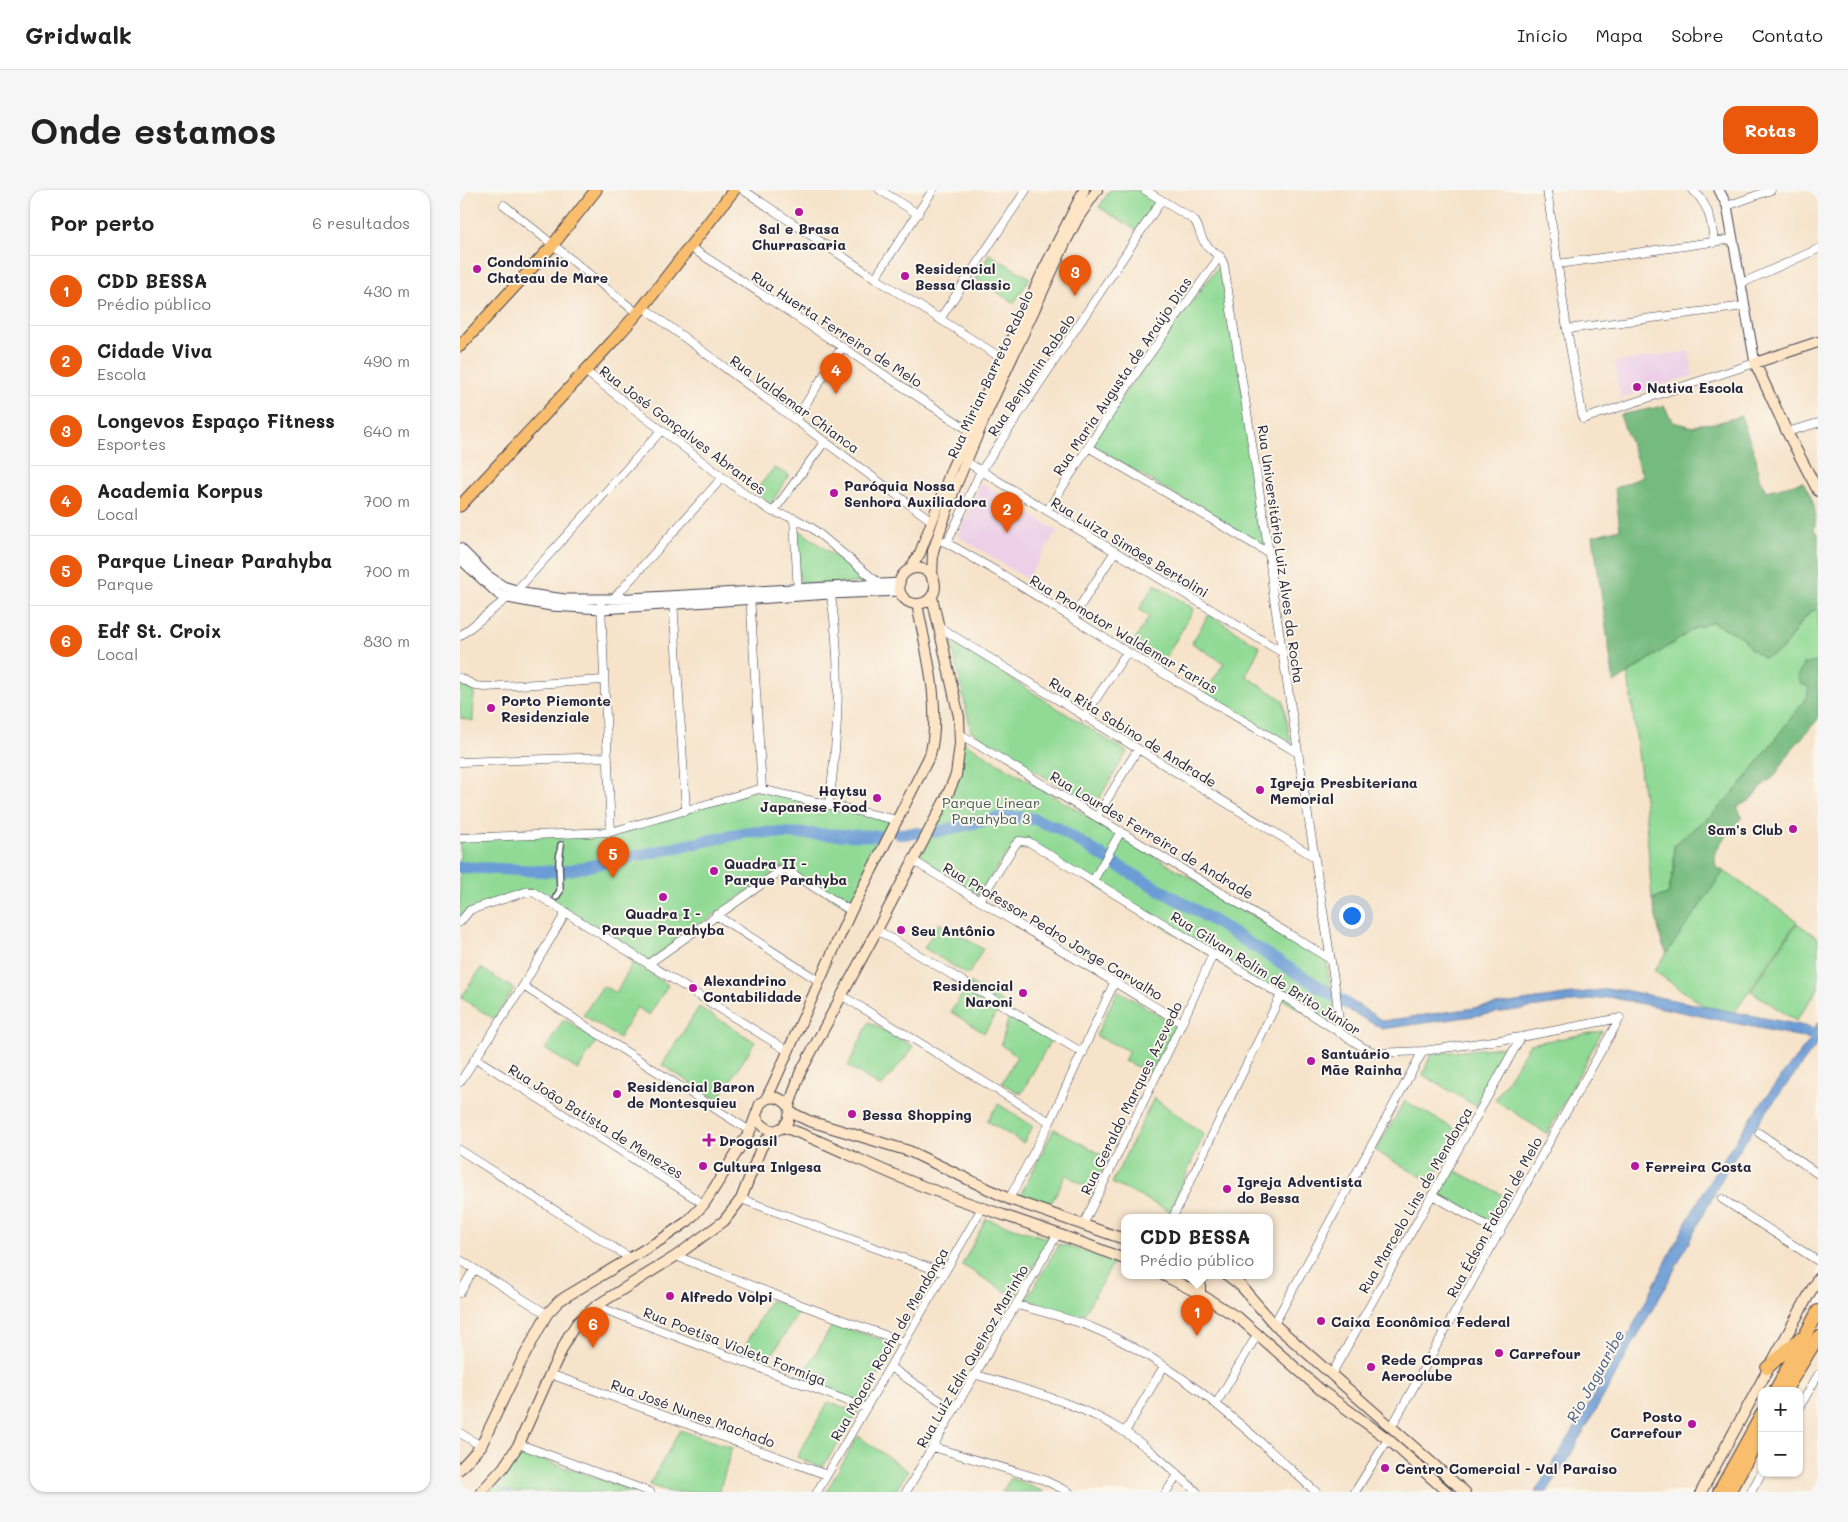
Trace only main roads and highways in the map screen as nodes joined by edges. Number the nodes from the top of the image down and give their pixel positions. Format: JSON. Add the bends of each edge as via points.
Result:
{"nodes":[{"id":1,"x":596,"y":190,"type":"edge"},
{"id":2,"x":734,"y":190,"type":"edge"},
{"id":3,"x":1084,"y":190,"type":"edge"},
{"id":4,"x":1097,"y":190,"type":"edge"},
{"id":5,"x":1818,"y":342,"type":"edge"},
{"id":6,"x":460,"y":346,"type":"edge"},
{"id":7,"x":1818,"y":491,"type":"edge"},
{"id":8,"x":460,"y":506,"type":"edge"},
{"id":9,"x":910,"y":569,"type":"junction"},
{"id":10,"x":932,"y":579,"type":"junction"},
{"id":11,"x":932,"y":597,"type":"junction"},
{"id":12,"x":917,"y":604,"type":"junction"},
{"id":13,"x":766,"y":1098,"type":"junction"},
{"id":14,"x":790,"y":1109,"type":"junction"},
{"id":15,"x":756,"y":1116,"type":"junction"},
{"id":16,"x":779,"y":1129,"type":"junction"},
{"id":17,"x":1121,"y":1238,"type":"edge"},
{"id":18,"x":1121,"y":1258,"type":"edge"},
{"id":19,"x":1818,"y":1278,"type":"edge"},
{"id":20,"x":1171,"y":1279,"type":"edge"},
{"id":21,"x":1201,"y":1279,"type":"edge"},
{"id":22,"x":1232,"y":1279,"type":"edge"},
{"id":23,"x":1200,"y":1294,"type":"junction"},
{"id":24,"x":1818,"y":1310,"type":"edge"},
{"id":25,"x":1813,"y":1334,"type":"edge"},
{"id":26,"x":1767,"y":1368,"type":"junction"},
{"id":27,"x":1778,"y":1387,"type":"edge"},
{"id":28,"x":1787,"y":1387,"type":"edge"},
{"id":29,"x":1758,"y":1423,"type":"edge"},
{"id":30,"x":1390,"y":1433,"type":"junction"},
{"id":31,"x":1758,"y":1440,"type":"edge"},
{"id":32,"x":460,"y":1468,"type":"edge"},
{"id":33,"x":1727,"y":1491,"type":"edge"},
{"id":34,"x":481,"y":1492,"type":"edge"},
{"id":35,"x":1447,"y":1492,"type":"edge"},
{"id":36,"x":1465,"y":1492,"type":"edge"},
{"id":37,"x":1701,"y":1492,"type":"edge"}],
"edges":[{"from":1,"to":6,"type":"main road","via":[[552,246]]},
{"from":2,"to":8,"type":"main road","via":[[640,310]]},
{"from":3,"to":9,"type":"main road","name":"Rua Mirian Barreto Rabelo","via":[[952,468],[920,553]]},
{"from":4,"to":10,"type":"main road","name":"Rua Mirian Barreto Rabelo","via":[[1065,243],[965,461],[936,539]]},
{"from":5,"to":7,"type":"main road","via":[[1755,363]]},
{"from":9,"to":10,"type":"main road","via":[[922,568],[930,573]]},
{"from":9,"to":12,"type":"main road","via":[[900,587],[904,598]]},
{"from":10,"to":11,"type":"main road","via":[[935,586]]},
{"from":11,"to":12,"type":"main road"},
{"from":11,"to":14,"type":"main road","via":[[959,718],[960,754],[954,780],[800,1073]]},
{"from":12,"to":13,"type":"main road","via":[[935,732],[932,749],[819,980]]},
{"from":13,"to":14,"type":"main road","via":[[780,1098]]},
{"from":13,"to":15,"type":"main road"},
{"from":14,"to":16,"type":"main road","via":[[788,1121]]},
{"from":14,"to":17,"type":"main road","via":[[809,1121],[909,1152],[1010,1198]]},
{"from":15,"to":16,"type":"main road","via":[[764,1128]]},
{"from":15,"to":32,"type":"main road","via":[[704,1204],[688,1221],[559,1301],[547,1314],[481,1446]]},
{"from":16,"to":18,"type":"main road"},
{"from":16,"to":34,"type":"main road","via":[[761,1148],[741,1199],[729,1216],[576,1323],[568,1334],[519,1444]]},
{"from":19,"to":26,"type":"main road"},
{"from":20,"to":23,"type":"main road"},
{"from":21,"to":23,"type":"main road"},
{"from":22,"to":30,"type":"main road","via":[[1274,1324]]},
{"from":23,"to":30,"type":"main road","via":[[1222,1306],[1322,1391]]},
{"from":24,"to":25,"type":"highway"},
{"from":25,"to":26,"type":"highway"},
{"from":25,"to":27,"type":"highway"},
{"from":25,"to":28,"type":"highway"},
{"from":26,"to":37,"type":"main road"},
{"from":29,"to":33,"type":"highway"},
{"from":30,"to":35,"type":"main road"},
{"from":30,"to":36,"type":"main road"},
{"from":31,"to":33,"type":"highway"}]}
